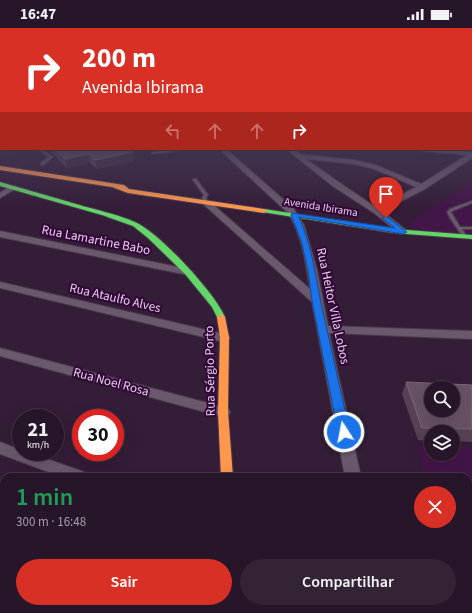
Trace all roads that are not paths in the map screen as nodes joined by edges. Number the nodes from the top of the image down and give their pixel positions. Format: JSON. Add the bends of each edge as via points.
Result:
{"nodes":[{"id":1,"x":47,"y":154,"type":"edge"},
{"id":2,"x":228,"y":154,"type":"edge"},
{"id":3,"x":472,"y":155,"type":"edge"},
{"id":4,"x":299,"y":156,"type":"joint"},
{"id":5,"x":42,"y":164,"type":"dead end"},
{"id":6,"x":0,"y":168,"type":"edge"},
{"id":7,"x":195,"y":180,"type":"dead end"},
{"id":8,"x":0,"y":184,"type":"edge"},
{"id":9,"x":422,"y":187,"type":"junction"},
{"id":10,"x":13,"y":188,"type":"junction"},
{"id":11,"x":0,"y":196,"type":"edge"},
{"id":12,"x":205,"y":201,"type":"junction"},
{"id":13,"x":472,"y":202,"type":"edge"},
{"id":14,"x":377,"y":211,"type":"junction"},
{"id":15,"x":295,"y":215,"type":"junction"},
{"id":16,"x":459,"y":228,"type":"junction"},
{"id":17,"x":472,"y":228,"type":"edge"},
{"id":18,"x":403,"y":232,"type":"junction"},
{"id":19,"x":0,"y":234,"type":"edge"},
{"id":20,"x":469,"y":237,"type":"edge"},
{"id":21,"x":188,"y":272,"type":"junction"},
{"id":22,"x":0,"y":285,"type":"edge"},
{"id":23,"x":317,"y":301,"type":"junction"},
{"id":24,"x":323,"y":329,"type":"junction"},
{"id":25,"x":472,"y":335,"type":"edge"},
{"id":26,"x":224,"y":338,"type":"junction"},
{"id":27,"x":0,"y":352,"type":"edge"},
{"id":28,"x":223,"y":412,"type":"junction"},
{"id":29,"x":0,"y":448,"type":"edge"},
{"id":30,"x":68,"y":473,"type":"edge"},
{"id":31,"x":227,"y":473,"type":"edge"},
{"id":32,"x":352,"y":473,"type":"edge"}],
"edges":[{"from":1,"to":5,"type":"lane","via":[[51,157]]},
{"from":2,"to":15,"type":"street","name":"Rua Heitor Villa Lobos"},
{"from":3,"to":9,"type":"street"},
{"from":4,"to":9,"type":"street","via":[[376,167]]},
{"from":4,"to":14,"type":"street"},
{"from":6,"to":12,"type":"main road","name":"Avenida Ibirama","via":[[132,187]]},
{"from":7,"to":12,"type":"lane","via":[[206,195]]},
{"from":8,"to":10,"type":"main road","name":"Rua Sérgio Porto"},
{"from":9,"to":14,"type":"street"},
{"from":10,"to":11,"type":"street"},
{"from":10,"to":21,"type":"main road","name":"Rua Sérgio Porto","via":[[134,225],[151,236]]},
{"from":12,"to":15,"type":"main road","name":"Avenida Ibirama"},
{"from":12,"to":23,"type":"street"},
{"from":13,"to":16,"type":"lane","via":[[449,212]]},
{"from":14,"to":18,"type":"street"},
{"from":15,"to":18,"type":"main road","name":"Avenida Ibirama"},
{"from":15,"to":23,"type":"street","name":"Rua Heitor Villa Lobos","via":[[305,240]]},
{"from":16,"to":17,"type":"lane"},
{"from":16,"to":20,"type":"lane"},
{"from":18,"to":20,"type":"main road","name":"Avenida Ibirama"},
{"from":19,"to":21,"type":"street","name":"Rua Lamartine Babo"},
{"from":21,"to":26,"type":"main road","name":"Rua Sérgio Porto","via":[[216,306],[223,323]]},
{"from":22,"to":26,"type":"street","name":"Rua Ataulfo Alves"},
{"from":23,"to":24,"type":"street","name":"Rua Heitor Villa Lobos"},
{"from":24,"to":25,"type":"street"},
{"from":24,"to":32,"type":"street","name":"Rua Heitor Villa Lobos"},
{"from":26,"to":28,"type":"main road","name":"Rua Sérgio Porto"},
{"from":27,"to":28,"type":"street","name":"Rua Noel Rosa"},
{"from":28,"to":31,"type":"main road","name":"Rua Sérgio Porto"},
{"from":29,"to":30,"type":"street"}]}
